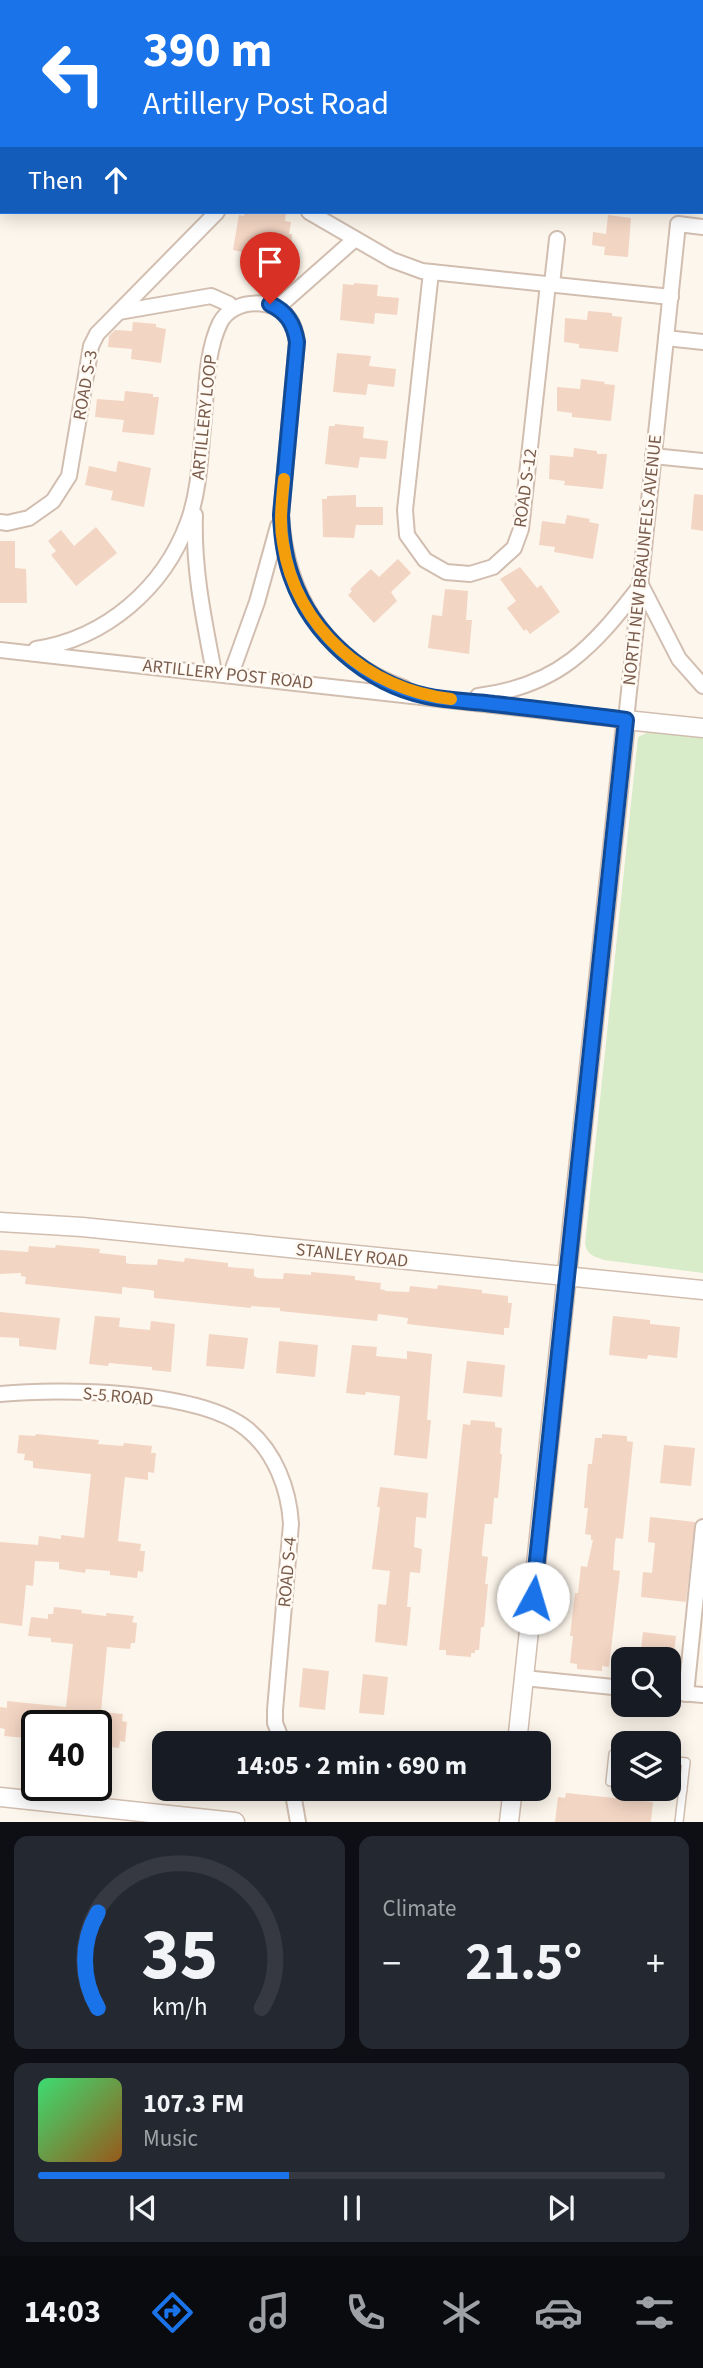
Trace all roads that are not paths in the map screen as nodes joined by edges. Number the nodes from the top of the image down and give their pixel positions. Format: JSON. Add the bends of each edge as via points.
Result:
{"nodes":[{"id":1,"x":214,"y":214,"type":"edge"},
{"id":2,"x":312,"y":214,"type":"edge"},
{"id":3,"x":678,"y":218,"type":"edge"},
{"id":4,"x":703,"y":227,"type":"edge"},
{"id":5,"x":355,"y":239,"type":"junction"},
{"id":6,"x":556,"y":239,"type":"dead end"},
{"id":7,"x":431,"y":272,"type":"junction"},
{"id":8,"x":550,"y":284,"type":"junction"},
{"id":9,"x":671,"y":297,"type":"junction"},
{"id":10,"x":277,"y":308,"type":"junction"},
{"id":11,"x":232,"y":309,"type":"junction"},
{"id":12,"x":119,"y":312,"type":"junction"},
{"id":13,"x":666,"y":338,"type":"junction"},
{"id":14,"x":703,"y":342,"type":"edge"},
{"id":15,"x":653,"y":456,"type":"junction"},
{"id":16,"x":703,"y":461,"type":"edge"},
{"id":17,"x":196,"y":492,"type":"junction"},
{"id":18,"x":281,"y":515,"type":"junction"},
{"id":19,"x":0,"y":522,"type":"edge"},
{"id":20,"x":641,"y":585,"type":"junction"},
{"id":21,"x":0,"y":650,"type":"edge"},
{"id":22,"x":20,"y":652,"type":"junction"},
{"id":23,"x":214,"y":673,"type":"junction"},
{"id":24,"x":231,"y":674,"type":"junction"},
{"id":25,"x":703,"y":686,"type":"edge"},
{"id":26,"x":425,"y":696,"type":"junction"},
{"id":27,"x":456,"y":699,"type":"junction"},
{"id":28,"x":626,"y":720,"type":"junction"},
{"id":29,"x":703,"y":728,"type":"edge"},
{"id":30,"x":0,"y":1222,"type":"edge"},
{"id":31,"x":567,"y":1278,"type":"junction"},
{"id":32,"x":703,"y":1290,"type":"edge"},
{"id":33,"x":0,"y":1394,"type":"edge"},
{"id":34,"x":234,"y":1420,"type":"joint"},
{"id":35,"x":703,"y":1527,"type":"edge"},
{"id":36,"x":524,"y":1678,"type":"junction"},
{"id":37,"x":611,"y":1687,"type":"edge"},
{"id":38,"x":681,"y":1693,"type":"edge"},
{"id":39,"x":686,"y":1694,"type":"junction"},
{"id":40,"x":703,"y":1695,"type":"edge"},
{"id":41,"x":278,"y":1731,"type":"edge"},
{"id":42,"x":518,"y":1731,"type":"edge"},
{"id":43,"x":681,"y":1761,"type":"edge"},
{"id":44,"x":683,"y":1790,"type":"joint"},
{"id":45,"x":0,"y":1797,"type":"edge"},
{"id":46,"x":294,"y":1801,"type":"edge"},
{"id":47,"x":511,"y":1801,"type":"edge"},
{"id":48,"x":121,"y":1816,"type":"edge"},
{"id":49,"x":235,"y":1822,"type":"edge"},
{"id":50,"x":298,"y":1822,"type":"edge"},
{"id":51,"x":509,"y":1822,"type":"edge"},
{"id":52,"x":679,"y":1822,"type":"edge"}],
"edges":[{"from":1,"to":12,"type":"street","name":"ROAD S-3"},
{"from":2,"to":5,"type":"street"},
{"from":3,"to":4,"type":"street"},
{"from":3,"to":9,"type":"street","name":"NORTH NEW BRAUNFELS AVENUE"},
{"from":5,"to":7,"type":"street","via":[[392,260]]},
{"from":5,"to":10,"type":"street"},
{"from":6,"to":8,"type":"street"},
{"from":7,"to":8,"type":"street"},
{"from":7,"to":8,"type":"street","name":"ROAD S-12","via":[[405,510],[407,534],[425,560],[446,572],[470,574],[494,567],[514,548],[521,529]]},
{"from":8,"to":9,"type":"street"},
{"from":9,"to":13,"type":"street","name":"NORTH NEW BRAUNFELS AVENUE"},
{"from":10,"to":11,"type":"street","via":[[247,304]]},
{"from":10,"to":18,"type":"street","via":[[291,320],[297,342]]},
{"from":11,"to":12,"type":"street","via":[[211,296]]},
{"from":11,"to":17,"type":"street","name":"ARTILLERY LOOP","via":[[221,319],[211,344]]},
{"from":12,"to":19,"type":"street","name":"ROAD S-3","via":[[91,346],[69,476],[53,501],[29,518]]},
{"from":13,"to":14,"type":"street"},
{"from":13,"to":15,"type":"street","name":"NORTH NEW BRAUNFELS AVENUE"},
{"from":15,"to":16,"type":"street"},
{"from":15,"to":20,"type":"street","name":"NORTH NEW BRAUNFELS AVENUE"},
{"from":17,"to":22,"type":"street","name":"ARTILLERY LOOP","via":[[172,557],[121,614],[85,634]]},
{"from":17,"to":23,"type":"street","via":[[198,592]]},
{"from":18,"to":24,"type":"street"},
{"from":18,"to":26,"type":"street","via":[[282,542],[292,580],[333,643],[362,668]]},
{"from":20,"to":25,"type":"street","via":[[679,659]]},
{"from":20,"to":27,"type":"street","name":"ARTILLERY POST ROAD","via":[[594,642],[566,666],[515,690]]},
{"from":20,"to":28,"type":"street","name":"NORTH NEW BRAUNFELS AVENUE"},
{"from":21,"to":22,"type":"street","name":"ARTILLERY POST ROAD"},
{"from":22,"to":23,"type":"street","name":"ARTILLERY POST ROAD"},
{"from":23,"to":24,"type":"street","name":"ARTILLERY POST ROAD"},
{"from":24,"to":26,"type":"street","name":"ARTILLERY POST ROAD"},
{"from":26,"to":27,"type":"street","name":"ARTILLERY POST ROAD"},
{"from":27,"to":28,"type":"street","name":"ARTILLERY POST ROAD"},
{"from":28,"to":29,"type":"street"},
{"from":28,"to":31,"type":"street","name":"NORTH NEW BRAUNFELS AVENUE"},
{"from":30,"to":31,"type":"street","name":"STANLEY ROAD"},
{"from":31,"to":32,"type":"street","name":"STANLEY ROAD"},
{"from":31,"to":36,"type":"street","name":"NORTH NEW BRAUNFELS AVENUE"},
{"from":33,"to":34,"type":"street","name":"S-5 ROAD","via":[[113,1394],[180,1402]]},
{"from":34,"to":41,"type":"street","name":"ROAD S-4","via":[[270,1455],[290,1510],[275,1710]]},
{"from":35,"to":39,"type":"street"},
{"from":36,"to":37,"type":"street"},
{"from":36,"to":42,"type":"street","name":"NORTH NEW BRAUNFELS AVENUE"},
{"from":38,"to":39,"type":"street"},
{"from":39,"to":40,"type":"street"},
{"from":43,"to":44,"type":"lane","via":[[686,1762]]},
{"from":44,"to":52,"type":"lane"},
{"from":45,"to":48,"type":"street"},
{"from":46,"to":50,"type":"street"},
{"from":47,"to":51,"type":"street"},
{"from":48,"to":49,"type":"street"}]}
